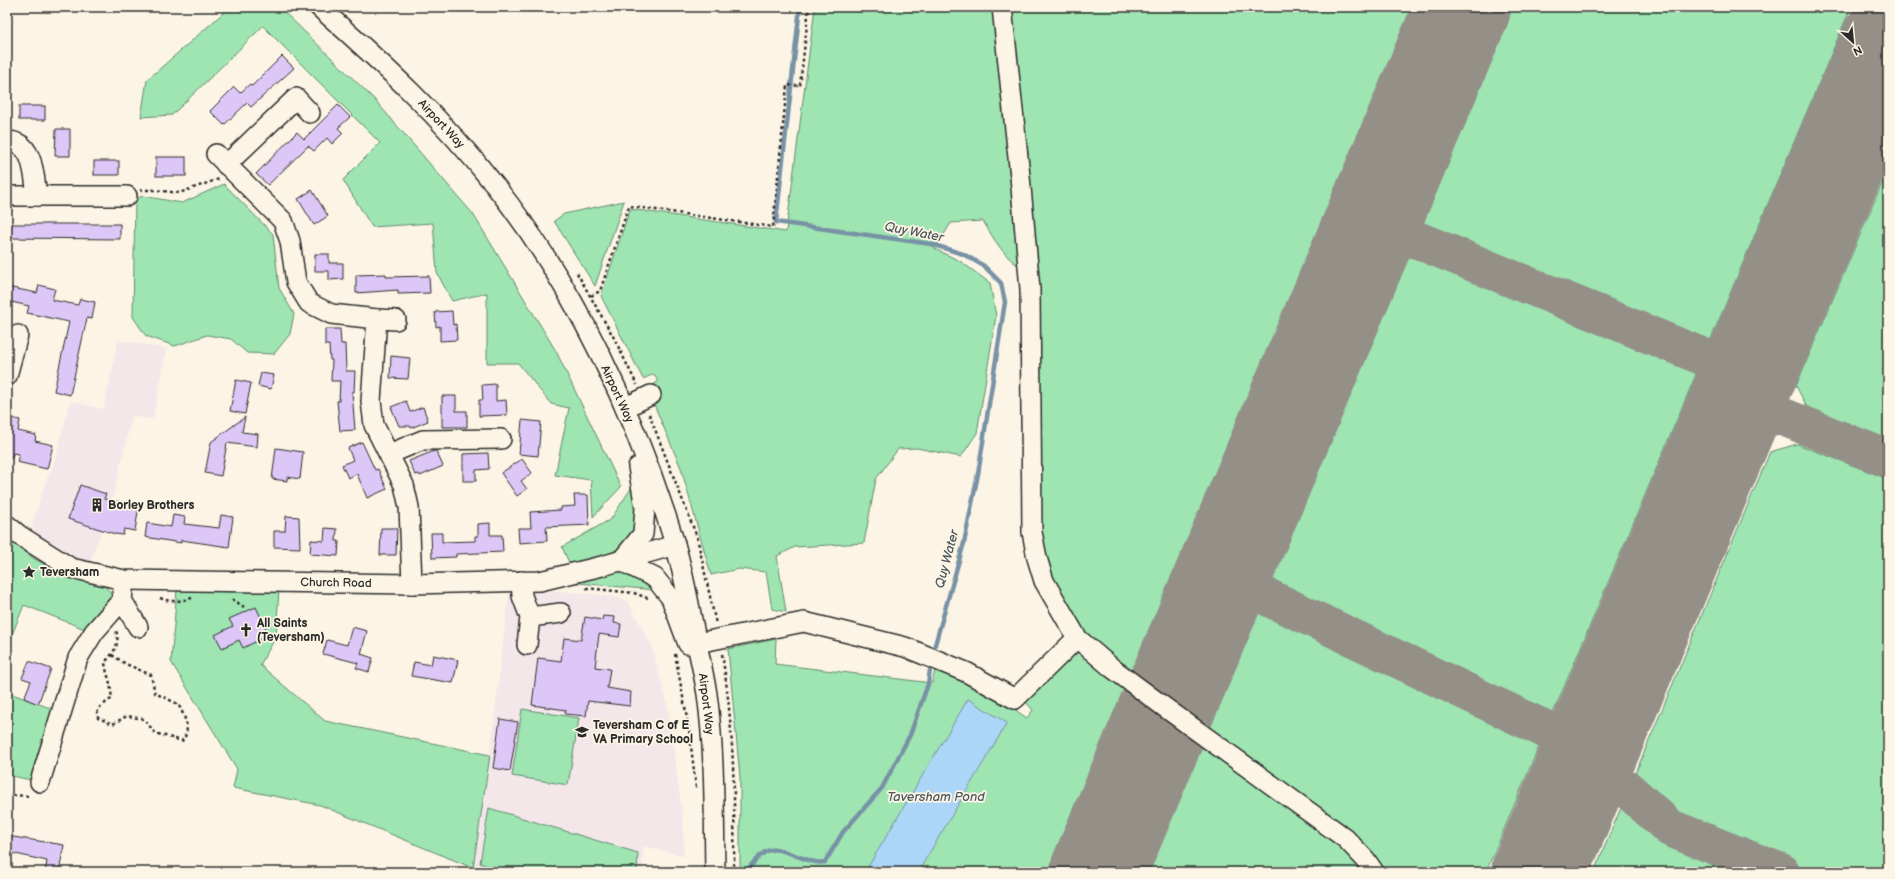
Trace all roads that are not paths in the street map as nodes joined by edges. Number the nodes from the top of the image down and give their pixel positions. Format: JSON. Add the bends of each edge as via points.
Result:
{"nodes":[{"id":1,"x":319,"y":7,"type":"edge"},
{"id":2,"x":1002,"y":7,"type":"edge"},
{"id":3,"x":310,"y":112,"type":"dead end"},
{"id":4,"x":7,"y":141,"type":"edge"},
{"id":5,"x":131,"y":193,"type":"road end"},
{"id":6,"x":7,"y":196,"type":"edge"},
{"id":7,"x":37,"y":196,"type":"junction"},
{"id":8,"x":377,"y":319,"type":"junction"},
{"id":9,"x":396,"y":320,"type":"dead end"},
{"id":10,"x":18,"y":335,"type":"dead end"},
{"id":11,"x":7,"y":376,"type":"edge"},
{"id":12,"x":651,"y":395,"type":"dead end"},
{"id":13,"x":626,"y":407,"type":"junction"},
{"id":14,"x":501,"y":439,"type":"dead end"},
{"id":15,"x":389,"y":454,"type":"junction"},
{"id":16,"x":7,"y":525,"type":"edge"},
{"id":17,"x":675,"y":545,"type":"junction"},
{"id":18,"x":621,"y":561,"type":"junction"},
{"id":19,"x":124,"y":580,"type":"junction"},
{"id":20,"x":521,"y":581,"type":"junction"},
{"id":21,"x":412,"y":584,"type":"junction"},
{"id":22,"x":125,"y":605,"type":"junction"},
{"id":23,"x":561,"y":613,"type":"dead end"},
{"id":24,"x":530,"y":617,"type":"junction"},
{"id":25,"x":138,"y":627,"type":"dead end"},
{"id":26,"x":1077,"y":638,"type":"junction"},
{"id":27,"x":697,"y":643,"type":"junction"},
{"id":28,"x":527,"y":645,"type":"dead end"},
{"id":29,"x":707,"y":694,"type":"junction"},
{"id":30,"x":39,"y":789,"type":"road end"},
{"id":31,"x":715,"y":872,"type":"edge"},
{"id":32,"x":1374,"y":872,"type":"edge"}],
"edges":[{"from":1,"to":13,"type":"street","name":"Airport Way","via":[[434,115],[494,184],[544,254],[574,305]]},
{"from":2,"to":26,"type":"street","via":[[1030,289],[1032,532],[1044,581]]},
{"from":3,"to":8,"type":"street","via":[[296,98],[226,164],[282,221],[290,241],[296,282],[309,303],[331,314]]},
{"from":4,"to":7,"type":"street","via":[[22,146],[31,157]]},
{"from":5,"to":7,"type":"street"},
{"from":6,"to":7,"type":"street"},
{"from":8,"to":9,"type":"street"},
{"from":8,"to":15,"type":"street","via":[[371,401],[374,425]]},
{"from":10,"to":11,"type":"street"},
{"from":12,"to":13,"type":"street"},
{"from":13,"to":17,"type":"street","name":"Airport Way"},
{"from":13,"to":18,"type":"street","via":[[645,508],[643,534]]},
{"from":14,"to":15,"type":"street","via":[[424,440]]},
{"from":15,"to":21,"type":"street","via":[[404,485],[409,507]]},
{"from":16,"to":19,"type":"street","name":"Church Road","via":[[71,568]]},
{"from":17,"to":18,"type":"street","name":"Church Road"},
{"from":17,"to":27,"type":"street","name":"Airport Way"},
{"from":18,"to":20,"type":"street","name":"Church Road","via":[[540,581]]},
{"from":18,"to":29,"type":"street","via":[[656,578],[671,598]]},
{"from":19,"to":21,"type":"street","name":"Church Road"},
{"from":19,"to":22,"type":"street"},
{"from":20,"to":21,"type":"street","name":"Church Road"},
{"from":20,"to":24,"type":"street","via":[[522,596]]},
{"from":22,"to":25,"type":"street"},
{"from":22,"to":30,"type":"street","via":[[94,632],[78,658]]},
{"from":23,"to":24,"type":"street"},
{"from":24,"to":28,"type":"street"},
{"from":26,"to":27,"type":"street","via":[[1015,699],[966,672],[905,647],[804,622]]},
{"from":26,"to":32,"type":"street","via":[[1112,668],[1345,838]]},
{"from":27,"to":29,"type":"street","name":"Airport Way"},
{"from":29,"to":31,"type":"street","name":"Airport Way","via":[[714,784]]}]}
